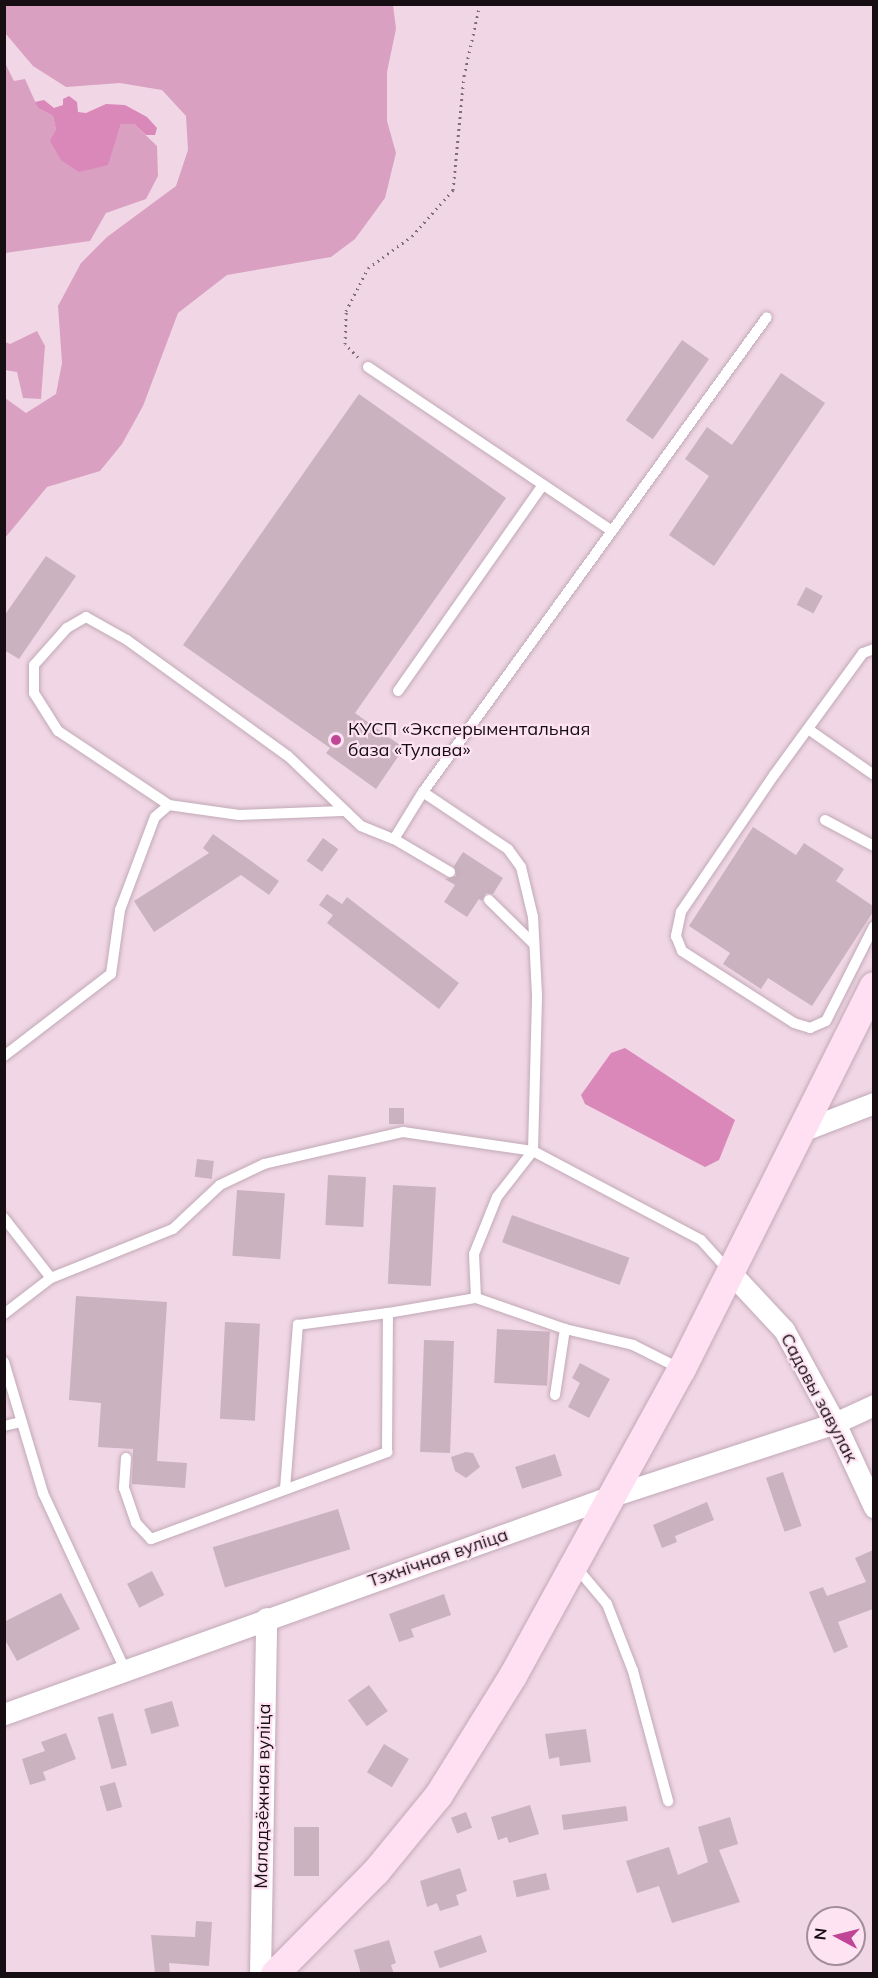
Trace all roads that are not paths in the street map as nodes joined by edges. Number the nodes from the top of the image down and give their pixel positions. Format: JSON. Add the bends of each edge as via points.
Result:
{"nodes":[{"id":1,"x":766,"y":317,"type":"dead end"},
{"id":2,"x":368,"y":368,"type":"road end"},
{"id":3,"x":543,"y":485,"type":"junction"},
{"id":4,"x":612,"y":531,"type":"junction"},
{"id":5,"x":873,"y":649,"type":"edge"},
{"id":6,"x":399,"y":691,"type":"dead end"},
{"id":7,"x":808,"y":729,"type":"junction"},
{"id":8,"x":873,"y":775,"type":"edge"},
{"id":9,"x":423,"y":792,"type":"junction"},
{"id":10,"x":169,"y":806,"type":"junction"},
{"id":11,"x":342,"y":811,"type":"junction"},
{"id":12,"x":825,"y":820,"type":"dead end"},
{"id":13,"x":394,"y":838,"type":"junction"},
{"id":14,"x":873,"y":846,"type":"edge"},
{"id":15,"x":450,"y":872,"type":"dead end"},
{"id":16,"x":489,"y":900,"type":"dead end"},
{"id":17,"x":873,"y":926,"type":"edge"},
{"id":18,"x":534,"y":944,"type":"junction"},
{"id":19,"x":873,"y":986,"type":"edge"},
{"id":20,"x":4,"y":1056,"type":"edge"},
{"id":21,"x":873,"y":1103,"type":"edge"},
{"id":22,"x":799,"y":1132,"type":"junction"},
{"id":23,"x":533,"y":1151,"type":"junction"},
{"id":24,"x":4,"y":1218,"type":"edge"},
{"id":25,"x":729,"y":1270,"type":"junction"},
{"id":26,"x":51,"y":1278,"type":"junction"},
{"id":27,"x":476,"y":1298,"type":"junction"},
{"id":28,"x":388,"y":1313,"type":"junction"},
{"id":29,"x":4,"y":1314,"type":"edge"},
{"id":30,"x":565,"y":1329,"type":"junction"},
{"id":31,"x":4,"y":1362,"type":"edge"},
{"id":32,"x":682,"y":1369,"type":"junction"},
{"id":33,"x":555,"y":1395,"type":"dead end"},
{"id":34,"x":873,"y":1405,"type":"edge"},
{"id":35,"x":22,"y":1422,"type":"junction"},
{"id":36,"x":835,"y":1423,"type":"junction"},
{"id":37,"x":4,"y":1426,"type":"edge"},
{"id":38,"x":126,"y":1458,"type":"dead end"},
{"id":39,"x":285,"y":1489,"type":"junction"},
{"id":40,"x":612,"y":1496,"type":"junction"},
{"id":41,"x":873,"y":1507,"type":"edge"},
{"id":42,"x":572,"y":1563,"type":"junction"},
{"id":43,"x":266,"y":1618,"type":"junction"},
{"id":44,"x":125,"y":1670,"type":"junction"},
{"id":45,"x":4,"y":1714,"type":"edge"},
{"id":46,"x":668,"y":1801,"type":"dead end"},
{"id":47,"x":261,"y":1974,"type":"edge"},
{"id":48,"x":275,"y":1974,"type":"edge"}],
"edges":[{"from":1,"to":4,"type":"lane"},
{"from":2,"to":3,"type":"lane"},
{"from":3,"to":4,"type":"lane"},
{"from":3,"to":6,"type":"lane"},
{"from":4,"to":9,"type":"lane"},
{"from":5,"to":7,"type":"lane","via":[[862,653]]},
{"from":7,"to":8,"type":"lane"},
{"from":7,"to":17,"type":"lane","via":[[681,912],[676,936],[682,951],[794,1023],[810,1028],[826,1021]]},
{"from":9,"to":13,"type":"lane"},
{"from":9,"to":18,"type":"lane","via":[[508,849],[521,867],[533,917]]},
{"from":10,"to":11,"type":"lane","via":[[239,815]]},
{"from":10,"to":11,"type":"lane","via":[[58,731],[34,693],[34,665],[67,628],[86,617],[127,640],[288,756]]},
{"from":10,"to":20,"type":"lane","via":[[155,817],[120,910],[111,974]]},
{"from":11,"to":13,"type":"lane","via":[[361,826]]},
{"from":12,"to":14,"type":"lane"},
{"from":13,"to":15,"type":"lane"},
{"from":16,"to":18,"type":"lane"},
{"from":18,"to":23,"type":"lane"},
{"from":19,"to":22,"type":"street"},
{"from":21,"to":22,"type":"street"},
{"from":22,"to":25,"type":"street"},
{"from":23,"to":25,"type":"lane","via":[[701,1240]]},
{"from":23,"to":26,"type":"lane","via":[[403,1132],[264,1164],[220,1185],[173,1229]]},
{"from":23,"to":27,"type":"lane","via":[[497,1197],[474,1254]]},
{"from":24,"to":26,"type":"lane"},
{"from":25,"to":32,"type":"street"},
{"from":25,"to":36,"type":"street","name":"Садовы завулак","via":[[784,1330]]},
{"from":26,"to":29,"type":"lane"},
{"from":27,"to":28,"type":"lane"},
{"from":27,"to":30,"type":"lane"},
{"from":28,"to":39,"type":"lane","via":[[387,1452]]},
{"from":28,"to":39,"type":"lane","via":[[298,1324]]},
{"from":30,"to":32,"type":"lane","via":[[633,1345]]},
{"from":30,"to":33,"type":"lane"},
{"from":31,"to":35,"type":"lane"},
{"from":32,"to":40,"type":"street"},
{"from":34,"to":36,"type":"street","name":"Тэхнічная вуліца"},
{"from":35,"to":37,"type":"lane"},
{"from":35,"to":44,"type":"lane","via":[[43,1493]]},
{"from":36,"to":40,"type":"street","name":"Тэхнічная вуліца"},
{"from":36,"to":41,"type":"street","name":"Садовы завулак"},
{"from":38,"to":39,"type":"lane","via":[[124,1488],[136,1523],[150,1539]]},
{"from":40,"to":42,"type":"street"},
{"from":40,"to":43,"type":"street","name":"Тэхнічная вуліца"},
{"from":42,"to":46,"type":"lane","via":[[607,1604],[633,1671]]},
{"from":42,"to":48,"type":"street","via":[[513,1676],[438,1795],[376,1872]]},
{"from":43,"to":44,"type":"street","name":"Тэхнічная вуліца"},
{"from":43,"to":47,"type":"street","name":"Маладзёжная вуліца"},
{"from":44,"to":45,"type":"street","name":"Тэхнічная вуліца"}]}
